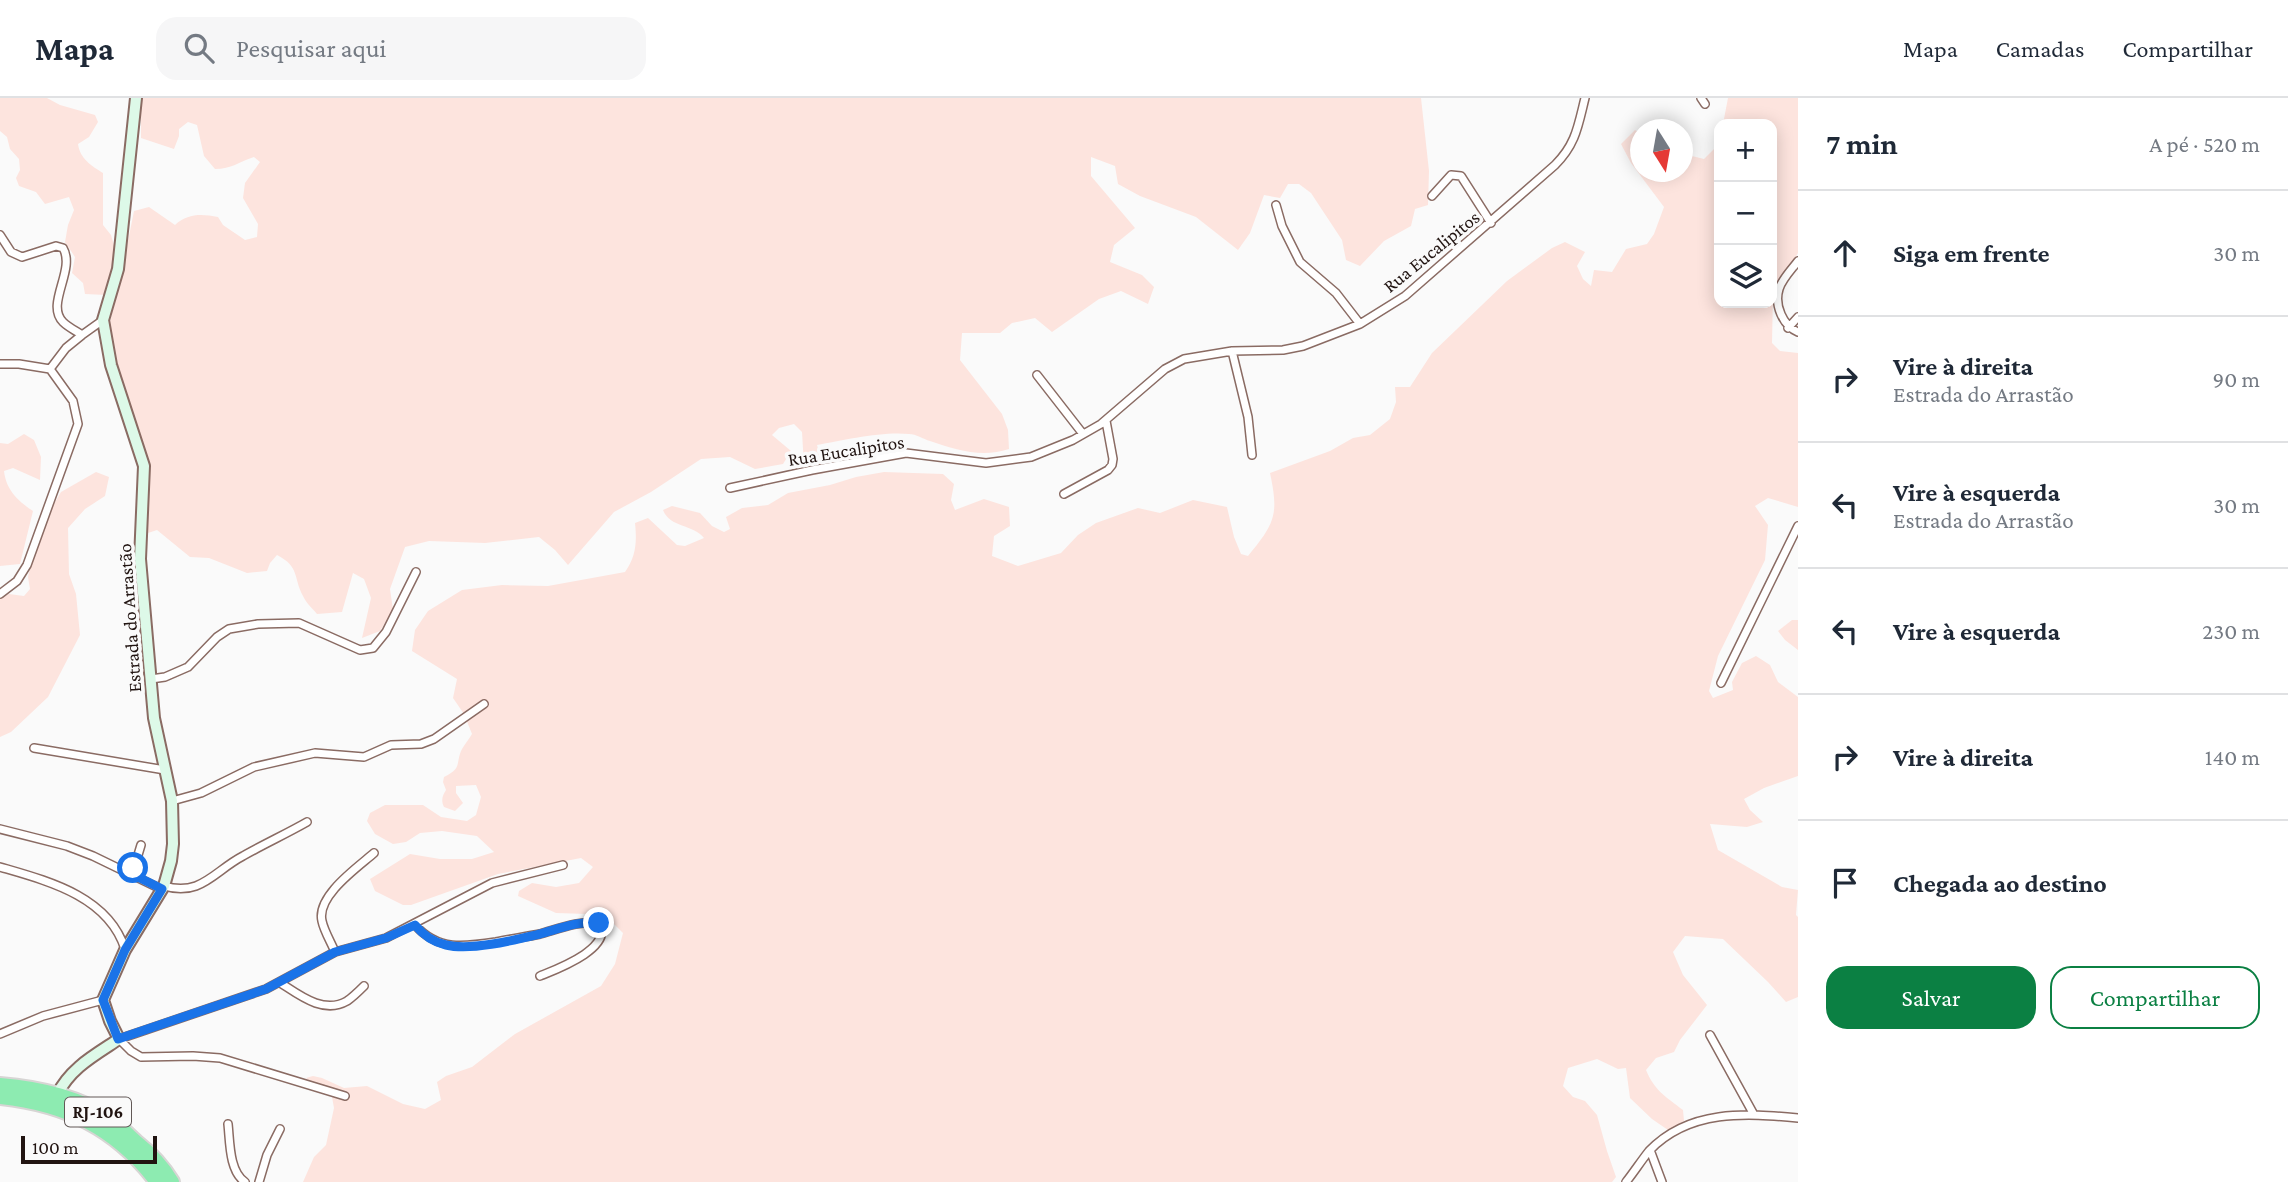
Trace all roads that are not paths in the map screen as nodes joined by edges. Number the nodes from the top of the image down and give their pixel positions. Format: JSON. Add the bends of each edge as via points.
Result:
{"nodes":[{"id":1,"x":136,"y":98,"type":"edge"},
{"id":2,"x":1585,"y":98,"type":"edge"},
{"id":3,"x":1432,"y":197,"type":"dead end"},
{"id":4,"x":1276,"y":205,"type":"dead end"},
{"id":5,"x":1491,"y":223,"type":"junction"},
{"id":6,"x":0,"y":235,"type":"edge"},
{"id":7,"x":1798,"y":261,"type":"edge"},
{"id":8,"x":1798,"y":317,"type":"edge"},
{"id":9,"x":103,"y":320,"type":"junction"},
{"id":10,"x":1360,"y":324,"type":"junction"},
{"id":11,"x":1788,"y":328,"type":"junction"},
{"id":12,"x":1798,"y":332,"type":"edge"},
{"id":13,"x":82,"y":335,"type":"junction"},
{"id":14,"x":1233,"y":351,"type":"junction"},
{"id":15,"x":0,"y":364,"type":"edge"},
{"id":16,"x":50,"y":369,"type":"junction"},
{"id":17,"x":1037,"y":375,"type":"dead end"},
{"id":18,"x":1105,"y":421,"type":"junction"},
{"id":19,"x":1083,"y":434,"type":"junction"},
{"id":20,"x":1252,"y":455,"type":"dead end"},
{"id":21,"x":730,"y":488,"type":"dead end"},
{"id":22,"x":1064,"y":494,"type":"dead end"},
{"id":23,"x":1798,"y":526,"type":"edge"},
{"id":24,"x":416,"y":572,"type":"dead end"},
{"id":25,"x":0,"y":594,"type":"edge"},
{"id":26,"x":151,"y":679,"type":"junction"},
{"id":27,"x":1721,"y":683,"type":"dead end"},
{"id":28,"x":484,"y":704,"type":"dead end"},
{"id":29,"x":34,"y":748,"type":"dead end"},
{"id":30,"x":165,"y":770,"type":"junction"},
{"id":31,"x":172,"y":801,"type":"junction"},
{"id":32,"x":307,"y":822,"type":"dead end"},
{"id":33,"x":0,"y":829,"type":"edge"},
{"id":34,"x":141,"y":845,"type":"dead end"},
{"id":35,"x":374,"y":853,"type":"dead end"},
{"id":36,"x":563,"y":865,"type":"dead end"},
{"id":37,"x":0,"y":867,"type":"edge"},
{"id":38,"x":132,"y":874,"type":"junction"},
{"id":39,"x":163,"y":887,"type":"junction"},
{"id":40,"x":415,"y":925,"type":"junction"},
{"id":41,"x":125,"y":950,"type":"junction"},
{"id":42,"x":335,"y":952,"type":"junction"},
{"id":43,"x":540,"y":976,"type":"dead end"},
{"id":44,"x":279,"y":982,"type":"junction"},
{"id":45,"x":364,"y":986,"type":"dead end"},
{"id":46,"x":103,"y":1000,"type":"junction"},
{"id":47,"x":0,"y":1034,"type":"edge"},
{"id":48,"x":1710,"y":1035,"type":"dead end"},
{"id":49,"x":118,"y":1039,"type":"junction"},
{"id":50,"x":0,"y":1085,"type":"edge"},
{"id":51,"x":57,"y":1094,"type":"junction"},
{"id":52,"x":345,"y":1096,"type":"dead end"},
{"id":53,"x":0,"y":1097,"type":"edge"},
{"id":54,"x":1753,"y":1114,"type":"junction"},
{"id":55,"x":1798,"y":1118,"type":"edge"},
{"id":56,"x":228,"y":1124,"type":"dead end"},
{"id":57,"x":280,"y":1129,"type":"dead end"},
{"id":58,"x":1650,"y":1150,"type":"junction"},
{"id":59,"x":157,"y":1182,"type":"edge"},
{"id":60,"x":172,"y":1182,"type":"edge"},
{"id":61,"x":245,"y":1182,"type":"edge"},
{"id":62,"x":258,"y":1182,"type":"edge"},
{"id":63,"x":1626,"y":1182,"type":"edge"},
{"id":64,"x":1662,"y":1182,"type":"edge"}],
"edges":[{"from":1,"to":9,"type":"street","name":"Estrada do Arrastão","via":[[118,270]]},
{"from":2,"to":5,"type":"street","name":"Rua Eucalipitos","via":[[1568,152]]},
{"from":3,"to":5,"type":"street","via":[[1451,176],[1461,176]]},
{"from":4,"to":10,"type":"street","via":[[1300,262],[1336,293]]},
{"from":5,"to":10,"type":"street","name":"Rua Eucalipitos","via":[[1405,296]]},
{"from":6,"to":13,"type":"street","via":[[11,252],[22,257],[63,248],[68,262],[58,311],[62,322]]},
{"from":7,"to":11,"type":"street","via":[[1779,288],[1777,299]]},
{"from":8,"to":11,"type":"street"},
{"from":9,"to":13,"type":"street"},
{"from":9,"to":26,"type":"street","name":"Estrada do Arrastão","via":[[111,365],[144,466],[140,559]]},
{"from":10,"to":14,"type":"street","name":"Rua Eucalipitos","via":[[1303,346]]},
{"from":11,"to":12,"type":"street"},
{"from":13,"to":16,"type":"street"},
{"from":14,"to":18,"type":"street","name":"Rua Eucalipitos","via":[[1174,364]]},
{"from":14,"to":20,"type":"street"},
{"from":15,"to":16,"type":"street"},
{"from":16,"to":25,"type":"street","via":[[73,401],[78,424],[27,565],[17,581]]},
{"from":17,"to":19,"type":"street"},
{"from":18,"to":19,"type":"street","name":"Rua Eucalipitos"},
{"from":18,"to":22,"type":"street","via":[[1112,465]]},
{"from":19,"to":21,"type":"street","name":"Rua Eucalipitos","via":[[1031,457],[986,463],[906,453]]},
{"from":23,"to":27,"type":"street"},
{"from":24,"to":26,"type":"street","via":[[373,648],[360,650],[299,623],[258,624],[229,629],[188,667]]},
{"from":26,"to":30,"type":"street","name":"Estrada do Arrastão"},
{"from":28,"to":31,"type":"street","via":[[421,744],[391,745],[364,757],[315,753],[265,764]]},
{"from":29,"to":30,"type":"street"},
{"from":30,"to":31,"type":"street","name":"Estrada do Arrastão"},
{"from":31,"to":39,"type":"street","name":"Estrada do Arrastão","via":[[173,844]]},
{"from":32,"to":39,"type":"street","via":[[195,886]]},
{"from":33,"to":38,"type":"street","via":[[67,846]]},
{"from":34,"to":38,"type":"street"},
{"from":35,"to":42,"type":"street","via":[[326,899],[321,919]]},
{"from":36,"to":40,"type":"street","via":[[492,883]]},
{"from":37,"to":41,"type":"street","via":[[80,896],[115,925]]},
{"from":38,"to":39,"type":"street"},
{"from":39,"to":41,"type":"street","name":"Estrada do Arrastão"},
{"from":40,"to":42,"type":"street"},
{"from":40,"to":43,"type":"street","via":[[434,941],[460,947],[599,923],[602,935],[597,943],[574,962]]},
{"from":41,"to":46,"type":"street","name":"Estrada do Arrastão"},
{"from":42,"to":44,"type":"street"},
{"from":44,"to":45,"type":"street","via":[[312,1003],[330,1005],[345,1002]]},
{"from":44,"to":49,"type":"street"},
{"from":46,"to":47,"type":"street","via":[[43,1016]]},
{"from":46,"to":49,"type":"street"},
{"from":48,"to":54,"type":"street"},
{"from":49,"to":51,"type":"street","via":[[76,1068]]},
{"from":49,"to":52,"type":"street","via":[[141,1057],[220,1058]]},
{"from":50,"to":51,"type":"highway","number":"RJ-106"},
{"from":51,"to":60,"type":"highway","number":"RJ-106","via":[[108,1117]]},
{"from":53,"to":59,"type":"highway","number":"RJ-106","via":[[54,1106],[82,1118],[116,1140]]},
{"from":54,"to":55,"type":"street"},
{"from":54,"to":58,"type":"street","via":[[1701,1120]]},
{"from":56,"to":61,"type":"street","via":[[234,1170]]},
{"from":57,"to":62,"type":"street"},
{"from":58,"to":63,"type":"street"},
{"from":58,"to":64,"type":"street"}]}
